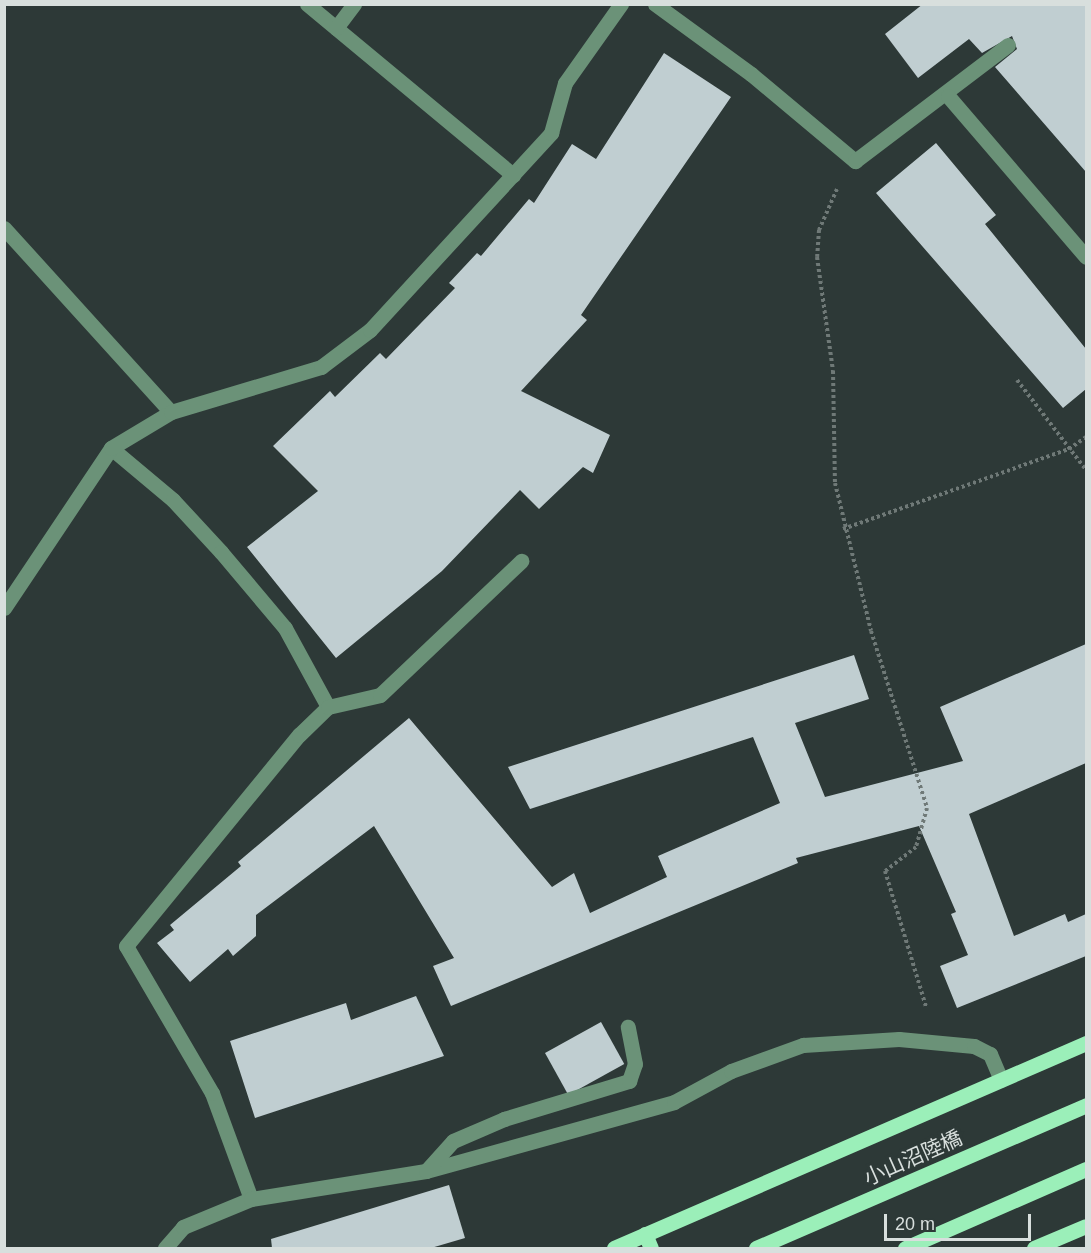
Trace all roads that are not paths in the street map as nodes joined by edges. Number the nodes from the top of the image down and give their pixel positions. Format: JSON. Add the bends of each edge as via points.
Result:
{"nodes":[{"id":1,"x":307,"y":4,"type":"edge"},
{"id":2,"x":354,"y":4,"type":"edge"},
{"id":3,"x":621,"y":4,"type":"edge"},
{"id":4,"x":655,"y":4,"type":"edge"},
{"id":5,"x":336,"y":28,"type":"junction"},
{"id":6,"x":1008,"y":45,"type":"dead end"},
{"id":7,"x":948,"y":96,"type":"junction"},
{"id":8,"x":513,"y":176,"type":"junction"},
{"id":9,"x":4,"y":228,"type":"edge"},
{"id":10,"x":1086,"y":257,"type":"edge"},
{"id":11,"x":171,"y":412,"type":"junction"},
{"id":12,"x":111,"y":448,"type":"junction"},
{"id":13,"x":521,"y":561,"type":"dead end"},
{"id":14,"x":4,"y":608,"type":"edge"},
{"id":15,"x":328,"y":707,"type":"junction"},
{"id":16,"x":628,"y":1028,"type":"dead end"},
{"id":17,"x":1086,"y":1043,"type":"edge"},
{"id":18,"x":1001,"y":1080,"type":"junction"},
{"id":19,"x":1086,"y":1105,"type":"edge"},
{"id":20,"x":1086,"y":1169,"type":"edge"},
{"id":21,"x":426,"y":1171,"type":"junction"},
{"id":22,"x":251,"y":1199,"type":"junction"},
{"id":23,"x":1086,"y":1226,"type":"edge"},
{"id":24,"x":648,"y":1241,"type":"edge"},
{"id":25,"x":165,"y":1248,"type":"edge"},
{"id":26,"x":614,"y":1248,"type":"edge"},
{"id":27,"x":756,"y":1248,"type":"edge"},
{"id":28,"x":905,"y":1248,"type":"edge"},
{"id":29,"x":1034,"y":1248,"type":"edge"}],
"edges":[{"from":1,"to":5,"type":"street"},
{"from":2,"to":5,"type":"street"},
{"from":3,"to":8,"type":"street","via":[[565,83],[550,133]]},
{"from":4,"to":7,"type":"street","via":[[752,74],[855,161]]},
{"from":5,"to":8,"type":"street"},
{"from":6,"to":7,"type":"street"},
{"from":7,"to":10,"type":"street"},
{"from":8,"to":11,"type":"street","via":[[370,330],[321,367]]},
{"from":9,"to":11,"type":"street"},
{"from":11,"to":12,"type":"street"},
{"from":12,"to":14,"type":"street"},
{"from":12,"to":15,"type":"street","via":[[173,500],[285,628]]},
{"from":13,"to":15,"type":"street","via":[[380,695]]},
{"from":15,"to":22,"type":"street","via":[[126,946],[212,1093]]},
{"from":16,"to":21,"type":"street","via":[[635,1064],[629,1081],[504,1119],[453,1141]]},
{"from":17,"to":18,"type":"main road"},
{"from":18,"to":21,"type":"street","via":[[990,1054],[932,1040],[803,1045],[731,1071],[674,1102]]},
{"from":18,"to":24,"type":"main road"},
{"from":19,"to":27,"type":"main road","name":"小山沼陸橋"},
{"from":20,"to":28,"type":"main road"},
{"from":21,"to":22,"type":"street"},
{"from":22,"to":25,"type":"street","via":[[183,1227]]},
{"from":23,"to":29,"type":"main road"},
{"from":24,"to":26,"type":"main road"}]}
